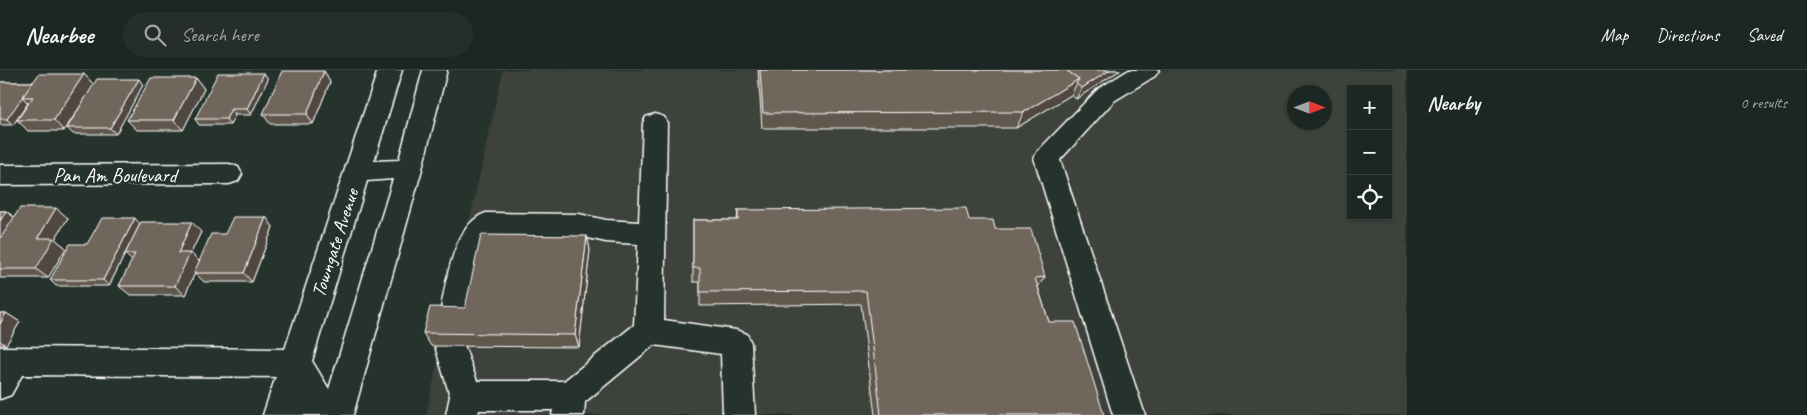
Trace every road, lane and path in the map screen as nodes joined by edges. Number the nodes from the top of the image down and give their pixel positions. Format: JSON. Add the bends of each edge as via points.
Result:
{"nodes":[{"id":1,"x":390,"y":70,"type":"edge"},
{"id":2,"x":435,"y":70,"type":"edge"},
{"id":3,"x":1147,"y":70,"type":"edge"},
{"id":4,"x":655,"y":123,"type":"dead end"},
{"id":5,"x":409,"y":170,"type":"junction"},
{"id":6,"x":359,"y":171,"type":"junction"},
{"id":7,"x":229,"y":174,"type":"dead end"},
{"id":8,"x":0,"y":175,"type":"edge"},
{"id":9,"x":651,"y":234,"type":"junction"},
{"id":10,"x":648,"y":331,"type":"junction"},
{"id":11,"x":296,"y":363,"type":"junction"},
{"id":12,"x":4,"y":369,"type":"edge"},
{"id":13,"x":464,"y":405,"type":"edge"},
{"id":14,"x":569,"y":405,"type":"edge"},
{"id":15,"x":279,"y":415,"type":"edge"},
{"id":16,"x":310,"y":415,"type":"edge"},
{"id":17,"x":337,"y":415,"type":"edge"},
{"id":18,"x":739,"y":415,"type":"edge"},
{"id":19,"x":1129,"y":415,"type":"edge"}],
"edges":[{"from":1,"to":6,"type":"main road","name":"Towngate Avenue"},
{"from":2,"to":5,"type":"main road"},
{"from":3,"to":19,"type":"main road","via":[[1106,95],[1047,158]]},
{"from":4,"to":9,"type":"main road"},
{"from":5,"to":6,"type":"main road"},
{"from":5,"to":17,"type":"main road"},
{"from":6,"to":11,"type":"main road","name":"Towngate Avenue"},
{"from":7,"to":8,"type":"main road","name":"Pan Am Boulevard"},
{"from":9,"to":10,"type":"main road"},
{"from":9,"to":13,"type":"main road","via":[[606,232],[579,226],[486,224],[466,255],[452,333]]},
{"from":10,"to":14,"type":"main road"},
{"from":10,"to":18,"type":"main road","via":[[736,343]]},
{"from":11,"to":12,"type":"main road"},
{"from":11,"to":15,"type":"main road","name":"Towngate Avenue"},
{"from":11,"to":16,"type":"main road","via":[[316,394]]},
{"from":13,"to":14,"type":"main road"}]}
